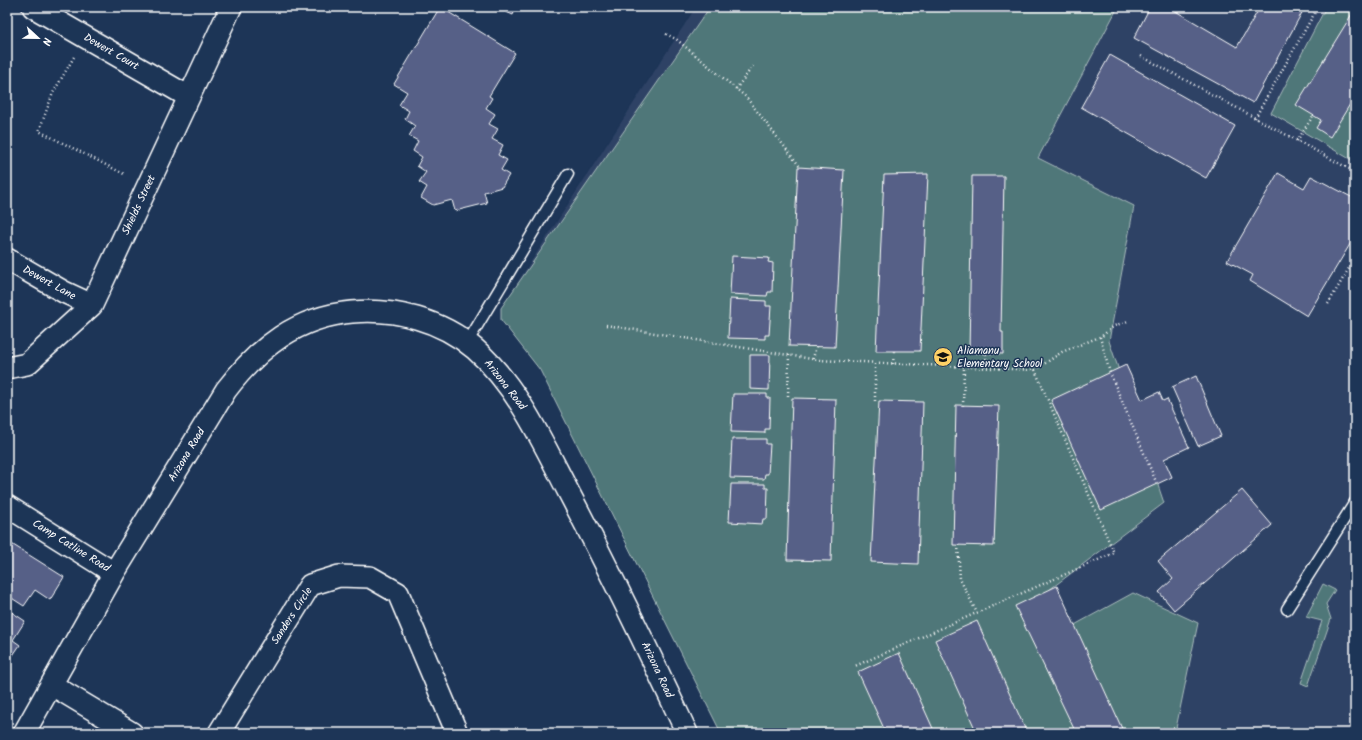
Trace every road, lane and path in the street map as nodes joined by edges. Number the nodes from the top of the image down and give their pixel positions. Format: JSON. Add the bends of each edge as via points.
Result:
{"nodes":[{"id":1,"x":33,"y":7,"type":"edge"},
{"id":2,"x":231,"y":7,"type":"edge"},
{"id":3,"x":1318,"y":7,"type":"edge"},
{"id":4,"x":666,"y":34,"type":"dead end"},
{"id":5,"x":85,"y":37,"type":"junction"},
{"id":6,"x":1141,"y":56,"type":"dead end"},
{"id":7,"x":753,"y":66,"type":"dead end"},
{"id":8,"x":736,"y":89,"type":"junction"},
{"id":9,"x":189,"y":97,"type":"junction"},
{"id":10,"x":1313,"y":116,"type":"dead end"},
{"id":11,"x":1255,"y":118,"type":"junction"},
{"id":12,"x":1297,"y":141,"type":"junction"},
{"id":13,"x":801,"y":168,"type":"dead end"},
{"id":14,"x":1355,"y":172,"type":"edge"},
{"id":15,"x":124,"y":174,"type":"dead end"},
{"id":16,"x":568,"y":174,"type":"dead end"},
{"id":17,"x":1355,"y":258,"type":"edge"},
{"id":18,"x":7,"y":260,"type":"edge"},
{"id":19,"x":1328,"y":304,"type":"dead end"},
{"id":20,"x":92,"y":306,"type":"junction"},
{"id":21,"x":1128,"y":321,"type":"dead end"},
{"id":22,"x":606,"y":325,"type":"dead end"},
{"id":23,"x":1100,"y":337,"type":"junction"},
{"id":24,"x":467,"y":343,"type":"junction"},
{"id":25,"x":816,"y":346,"type":"dead end"},
{"id":26,"x":894,"y":351,"type":"dead end"},
{"id":27,"x":986,"y":354,"type":"dead end"},
{"id":28,"x":789,"y":355,"type":"junction"},
{"id":29,"x":813,"y":359,"type":"junction"},
{"id":30,"x":875,"y":363,"type":"junction"},
{"id":31,"x":893,"y":364,"type":"junction"},
{"id":32,"x":964,"y":367,"type":"junction"},
{"id":33,"x":7,"y":368,"type":"edge"},
{"id":34,"x":986,"y":368,"type":"junction"},
{"id":35,"x":1035,"y":370,"type":"junction"},
{"id":36,"x":788,"y":396,"type":"dead end"},
{"id":37,"x":875,"y":401,"type":"dead end"},
{"id":38,"x":963,"y":406,"type":"dead end"},
{"id":39,"x":1157,"y":484,"type":"dead end"},
{"id":40,"x":1355,"y":502,"type":"edge"},
{"id":41,"x":7,"y":506,"type":"edge"},
{"id":42,"x":958,"y":545,"type":"dead end"},
{"id":43,"x":114,"y":573,"type":"junction"},
{"id":44,"x":1287,"y":609,"type":"dead end"},
{"id":45,"x":977,"y":613,"type":"junction"},
{"id":46,"x":856,"y":666,"type":"dead end"},
{"id":47,"x":52,"y":685,"type":"junction"},
{"id":48,"x":24,"y":733,"type":"edge"},
{"id":49,"x":132,"y":733,"type":"edge"},
{"id":50,"x":219,"y":733,"type":"edge"},
{"id":51,"x":457,"y":733,"type":"edge"},
{"id":52,"x":687,"y":733,"type":"edge"}],
"edges":[{"from":1,"to":5,"type":"street","name":"Dewert Court"},
{"from":2,"to":9,"type":"street","name":"Shields Street"},
{"from":3,"to":11,"type":"path"},
{"from":4,"to":8,"type":"path","via":[[676,39]]},
{"from":5,"to":9,"type":"street","name":"Dewert Court"},
{"from":5,"to":15,"type":"path","via":[[53,93],[39,131]]},
{"from":6,"to":11,"type":"path"},
{"from":7,"to":8,"type":"path"},
{"from":8,"to":13,"type":"path","via":[[746,97]]},
{"from":9,"to":20,"type":"street","name":"Shields Street"},
{"from":10,"to":12,"type":"path"},
{"from":11,"to":12,"type":"path"},
{"from":12,"to":14,"type":"path"},
{"from":16,"to":24,"type":"lane"},
{"from":17,"to":19,"type":"path"},
{"from":18,"to":20,"type":"street","name":"Dewert Lane"},
{"from":20,"to":33,"type":"street","name":"Shields Street","via":[[27,364]]},
{"from":21,"to":23,"type":"path","via":[[1114,326]]},
{"from":22,"to":28,"type":"path"},
{"from":23,"to":35,"type":"path","via":[[1062,352]]},
{"from":23,"to":39,"type":"path","via":[[1110,373]]},
{"from":24,"to":43,"type":"street","name":"Arizona Road","via":[[425,320],[397,313],[369,311],[341,313],[314,320],[287,332],[243,367],[226,390]]},
{"from":24,"to":52,"type":"street","name":"Arizona Road","via":[[494,367],[528,414],[611,573]]},
{"from":25,"to":29,"type":"path"},
{"from":26,"to":31,"type":"path"},
{"from":27,"to":34,"type":"path"},
{"from":28,"to":29,"type":"path"},
{"from":28,"to":36,"type":"path"},
{"from":29,"to":30,"type":"path"},
{"from":30,"to":31,"type":"path"},
{"from":30,"to":37,"type":"path"},
{"from":31,"to":32,"type":"path"},
{"from":32,"to":34,"type":"path"},
{"from":32,"to":38,"type":"path"},
{"from":34,"to":35,"type":"path"},
{"from":35,"to":45,"type":"path","via":[[1114,553]]},
{"from":40,"to":44,"type":"lane"},
{"from":41,"to":43,"type":"street","name":"Camp Catline Road"},
{"from":42,"to":45,"type":"path","via":[[960,579]]},
{"from":43,"to":47,"type":"street","name":"Arizona Road"},
{"from":45,"to":46,"type":"path"},
{"from":47,"to":48,"type":"street","name":"Arizona Road"},
{"from":47,"to":49,"type":"street"},
{"from":50,"to":51,"type":"street","name":"Sanders Circle","via":[[310,585],[339,576],[370,576],[398,593]]}]}
